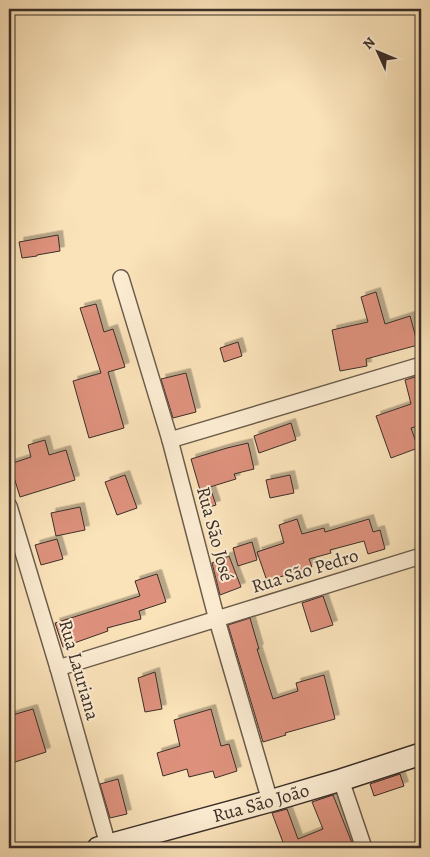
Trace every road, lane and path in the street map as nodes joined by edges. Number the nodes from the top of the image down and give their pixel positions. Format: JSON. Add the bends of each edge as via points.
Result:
{"nodes":[{"id":1,"x":120,"y":278,"type":"dead end"},
{"id":2,"x":421,"y":365,"type":"edge"},
{"id":3,"x":170,"y":440,"type":"junction"},
{"id":4,"x":9,"y":506,"type":"edge"},
{"id":5,"x":421,"y":556,"type":"edge"},
{"id":6,"x":217,"y":620,"type":"junction"},
{"id":7,"x":58,"y":668,"type":"junction"},
{"id":8,"x":421,"y":754,"type":"edge"},
{"id":9,"x":341,"y":780,"type":"junction"},
{"id":10,"x":270,"y":801,"type":"junction"},
{"id":11,"x":103,"y":847,"type":"edge"},
{"id":12,"x":364,"y":848,"type":"edge"}],
"edges":[{"from":1,"to":3,"type":"street","name":"Rua São José"},
{"from":2,"to":3,"type":"street"},
{"from":3,"to":6,"type":"street","name":"Rua São José"},
{"from":4,"to":7,"type":"street","name":"Rua Lauriana"},
{"from":5,"to":6,"type":"street","name":"Rua São Pedro"},
{"from":6,"to":7,"type":"street","name":"Rua São Pedro"},
{"from":6,"to":10,"type":"street","name":"Rua São José"},
{"from":7,"to":11,"type":"street","name":"Rua Lauriana"},
{"from":8,"to":9,"type":"street","name":"Rua São João"},
{"from":9,"to":10,"type":"street","name":"Rua São João"},
{"from":9,"to":12,"type":"street"},
{"from":10,"to":11,"type":"street","name":"Rua São João"}]}
